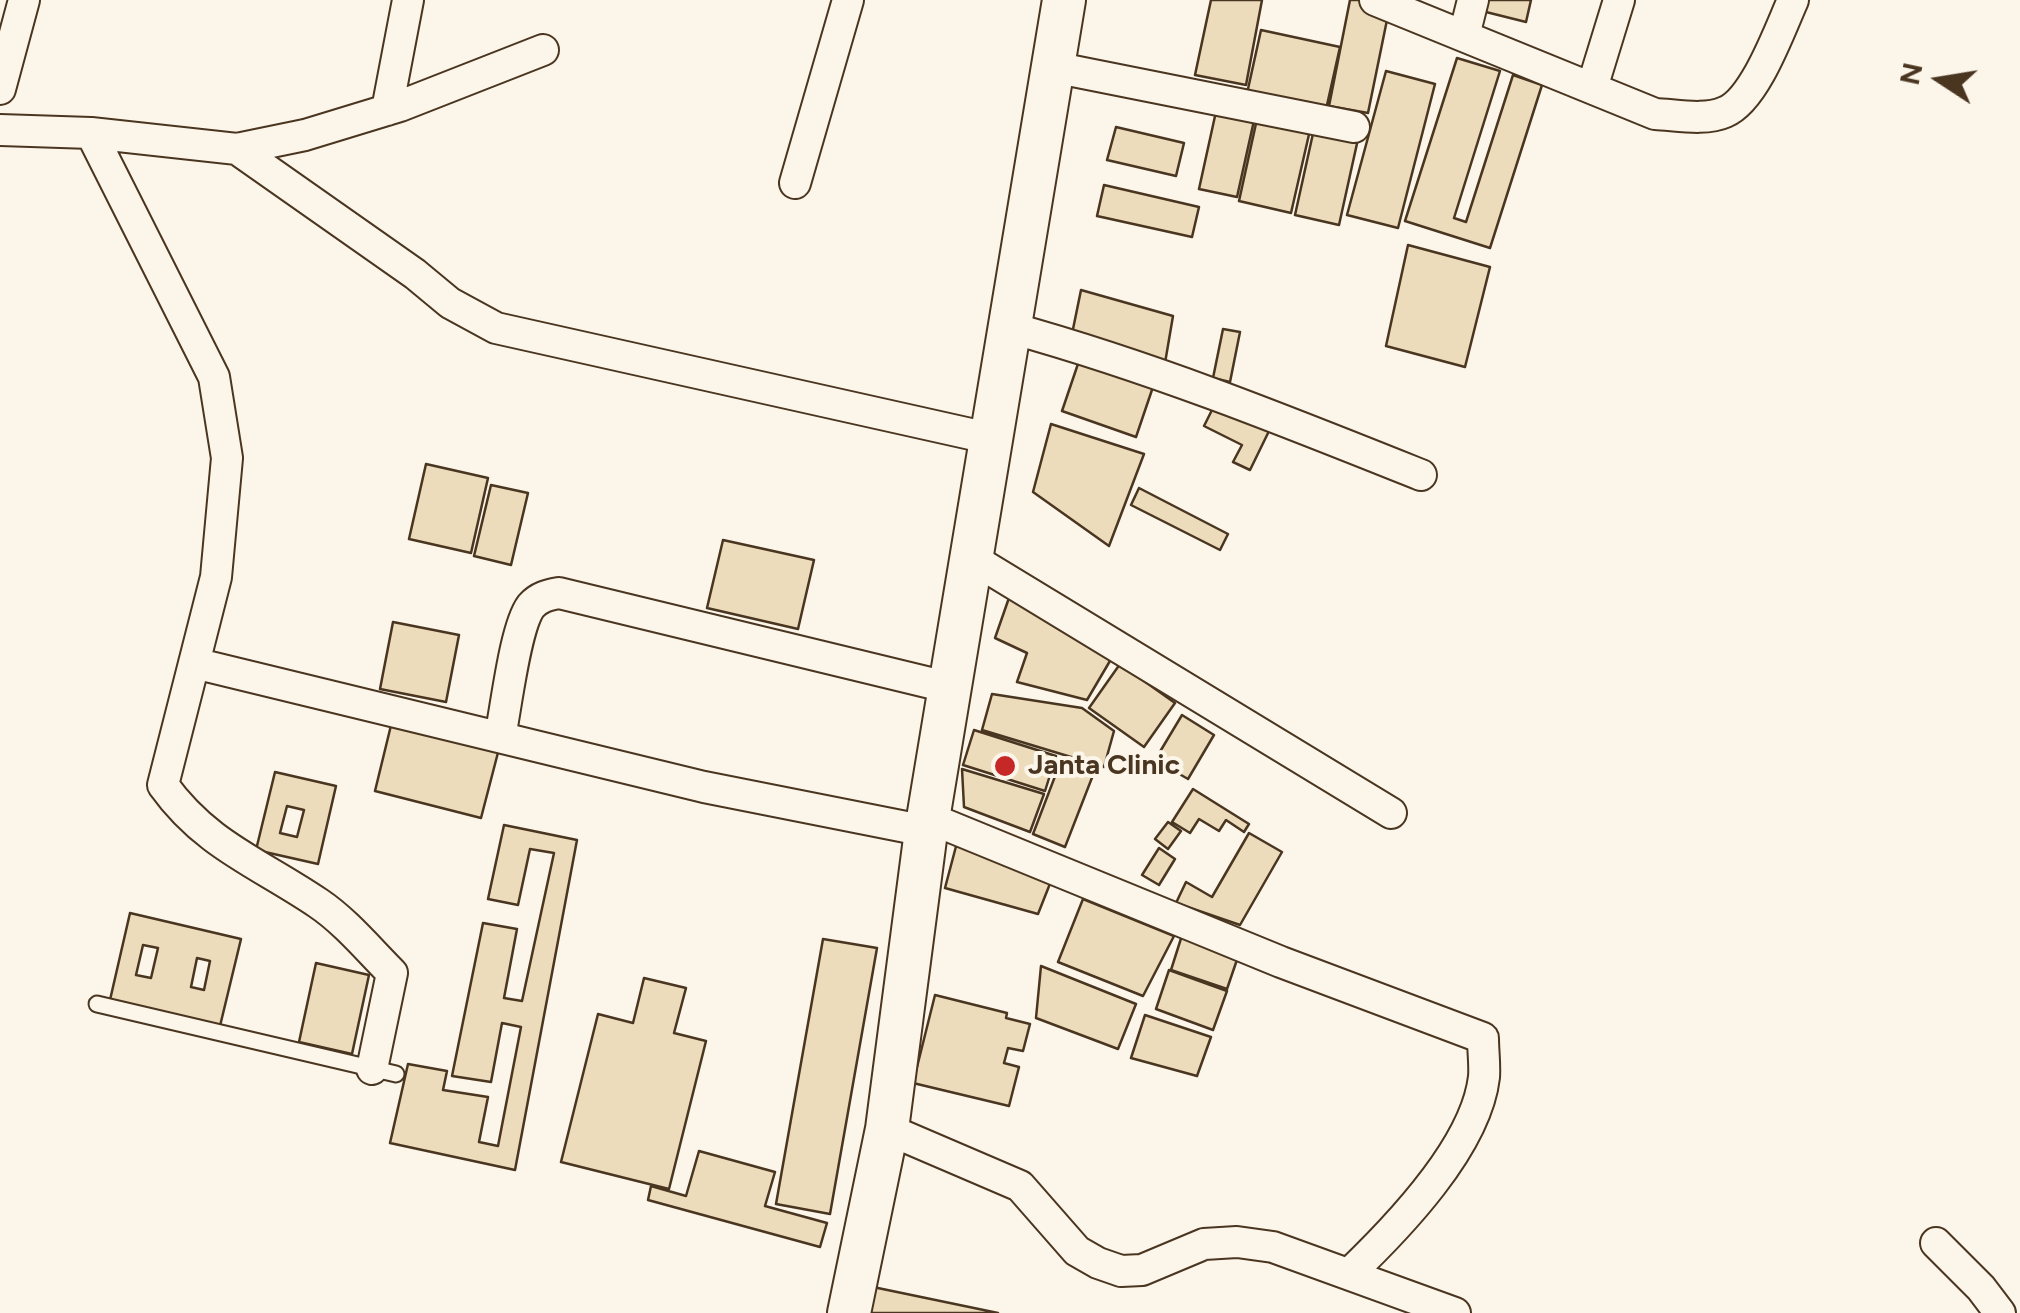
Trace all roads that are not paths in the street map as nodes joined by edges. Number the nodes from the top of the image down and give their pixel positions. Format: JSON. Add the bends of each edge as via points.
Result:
{"nodes":[{"id":1,"x":24,"y":0,"type":"edge"},
{"id":2,"x":408,"y":0,"type":"edge"},
{"id":3,"x":848,"y":0,"type":"edge"},
{"id":4,"x":1064,"y":0,"type":"edge"},
{"id":5,"x":1375,"y":0,"type":"edge"},
{"id":6,"x":1473,"y":0,"type":"edge"},
{"id":7,"x":1618,"y":0,"type":"edge"},
{"id":8,"x":1793,"y":0,"type":"edge"},
{"id":9,"x":1464,"y":36,"type":"junction"},
{"id":10,"x":543,"y":50,"type":"dead end"},
{"id":11,"x":1053,"y":67,"type":"junction"},
{"id":12,"x":1592,"y":88,"type":"junction"},
{"id":13,"x":0,"y":89,"type":"edge"},
{"id":14,"x":386,"y":110,"type":"junction"},
{"id":15,"x":1354,"y":128,"type":"dead end"},
{"id":16,"x":0,"y":130,"type":"edge"},
{"id":17,"x":92,"y":133,"type":"junction"},
{"id":18,"x":238,"y":149,"type":"junction"},
{"id":19,"x":795,"y":182,"type":"dead end"},
{"id":20,"x":1011,"y":328,"type":"junction"},
{"id":21,"x":994,"y":438,"type":"junction"},
{"id":22,"x":1421,"y":475,"type":"dead end"},
{"id":23,"x":973,"y":559,"type":"junction"},
{"id":24,"x":194,"y":664,"type":"junction"},
{"id":25,"x":951,"y":688,"type":"junction"},
{"id":26,"x":500,"y":738,"type":"junction"},
{"id":27,"x":1391,"y":813,"type":"dead end"},
{"id":28,"x":927,"y":824,"type":"junction"},
{"id":29,"x":97,"y":1004,"type":"dead end"},
{"id":30,"x":384,"y":1071,"type":"joint"},
{"id":31,"x":887,"y":1129,"type":"junction"},
{"id":32,"x":1936,"y":1243,"type":"dead end"},
{"id":33,"x":1349,"y":1274,"type":"junction"},
{"id":34,"x":849,"y":1313,"type":"edge"},
{"id":35,"x":1455,"y":1313,"type":"edge"},
{"id":36,"x":2000,"y":1313,"type":"edge"}],
"edges":[{"from":1,"to":13,"type":"street"},
{"from":2,"to":14,"type":"street"},
{"from":3,"to":19,"type":"street"},
{"from":4,"to":11,"type":"street"},
{"from":5,"to":9,"type":"street"},
{"from":6,"to":9,"type":"street"},
{"from":7,"to":12,"type":"street"},
{"from":8,"to":12,"type":"street","via":[[1745,98],[1726,112],[1655,114]]},
{"from":9,"to":12,"type":"street"},
{"from":10,"to":14,"type":"street"},
{"from":11,"to":15,"type":"street"},
{"from":11,"to":20,"type":"street"},
{"from":14,"to":18,"type":"street"},
{"from":16,"to":17,"type":"street"},
{"from":17,"to":18,"type":"street"},
{"from":17,"to":24,"type":"street","via":[[214,376],[227,458],[216,578]]},
{"from":18,"to":21,"type":"street","via":[[450,303],[496,328]]},
{"from":20,"to":21,"type":"street"},
{"from":20,"to":22,"type":"street","via":[[1250,406]]},
{"from":21,"to":23,"type":"street"},
{"from":23,"to":25,"type":"street"},
{"from":23,"to":27,"type":"street"},
{"from":24,"to":26,"type":"street"},
{"from":24,"to":30,"type":"street","via":[[162,785],[212,839],[321,905],[392,973]]},
{"from":25,"to":26,"type":"street","via":[[559,593],[530,607]]},
{"from":25,"to":28,"type":"street"},
{"from":26,"to":28,"type":"street","via":[[704,787]]},
{"from":28,"to":31,"type":"street"},
{"from":28,"to":33,"type":"street","via":[[1483,1038],[1484,1080],[1469,1122],[1402,1222]]},
{"from":29,"to":30,"type":"lane"},
{"from":31,"to":33,"type":"street","via":[[1020,1186],[1077,1251],[1122,1271],[1142,1270],[1204,1244],[1237,1242],[1273,1247]]},
{"from":31,"to":34,"type":"street"},
{"from":32,"to":36,"type":"street"},
{"from":33,"to":35,"type":"street"}]}
